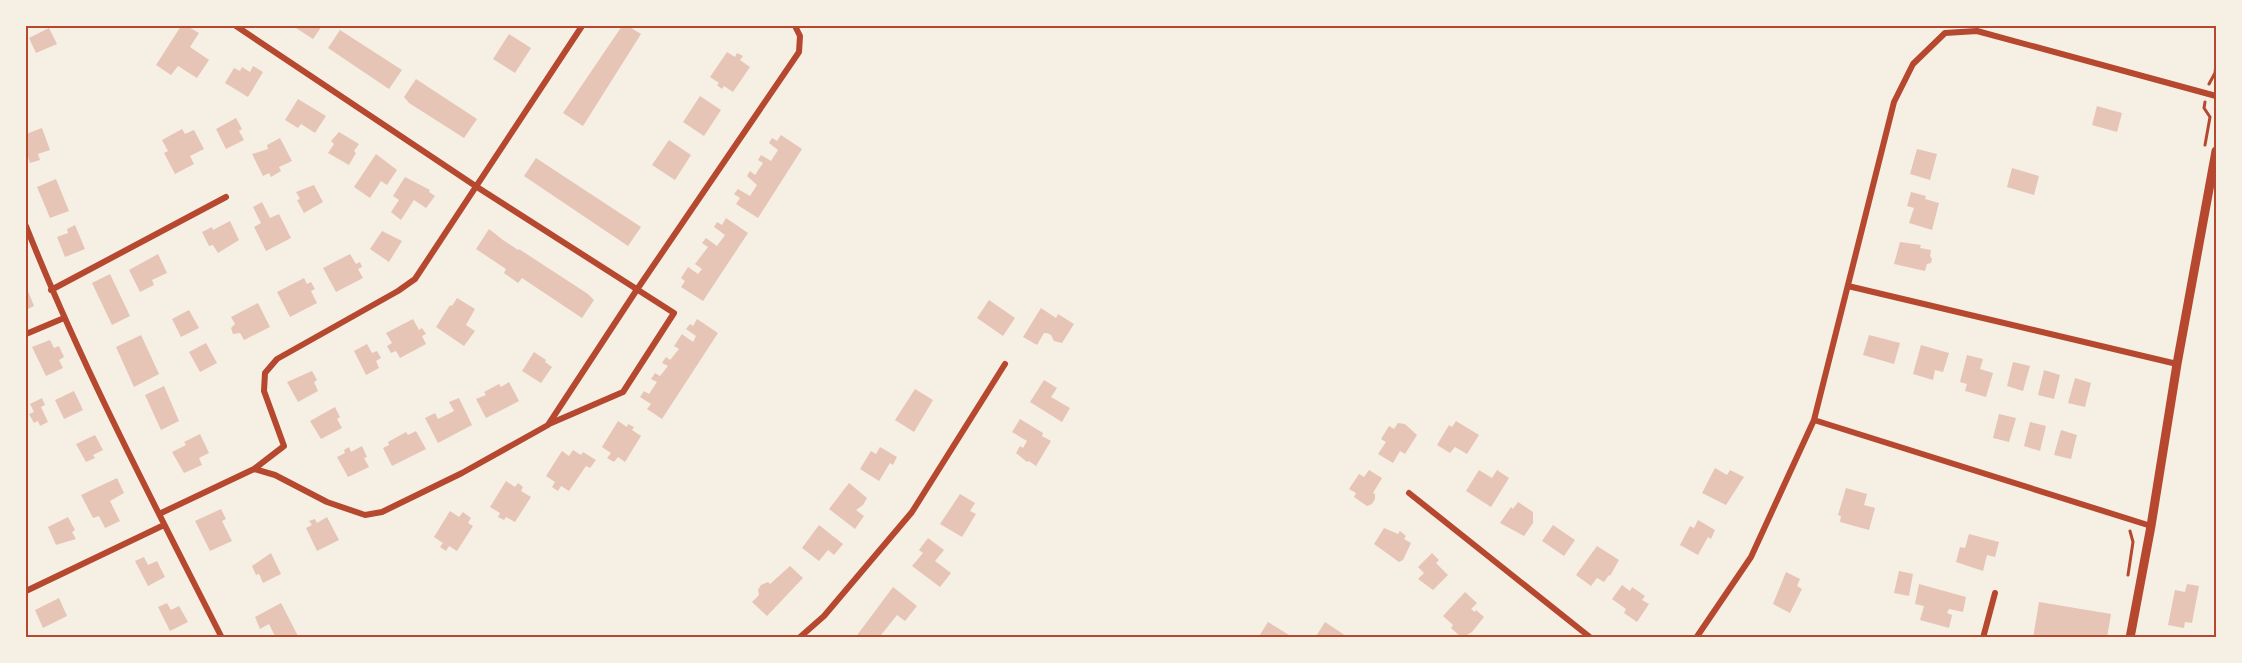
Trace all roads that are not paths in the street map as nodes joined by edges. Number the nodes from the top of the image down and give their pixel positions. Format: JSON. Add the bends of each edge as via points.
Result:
{"nodes":[{"id":1,"x":236,"y":26,"type":"edge"},
{"id":2,"x":582,"y":26,"type":"edge"},
{"id":3,"x":795,"y":26,"type":"edge"},
{"id":4,"x":2217,"y":96,"type":"edge"},
{"id":5,"x":2217,"y":151,"type":"edge"},
{"id":6,"x":477,"y":187,"type":"junction"},
{"id":7,"x":226,"y":197,"type":"dead end"},
{"id":8,"x":26,"y":226,"type":"edge"},
{"id":9,"x":1848,"y":286,"type":"junction"},
{"id":10,"x":51,"y":290,"type":"junction"},
{"id":11,"x":636,"y":291,"type":"junction"},
{"id":12,"x":64,"y":318,"type":"junction"},
{"id":13,"x":26,"y":334,"type":"edge"},
{"id":14,"x":1005,"y":364,"type":"dead end"},
{"id":15,"x":2177,"y":364,"type":"junction"},
{"id":16,"x":1814,"y":420,"type":"junction"},
{"id":17,"x":548,"y":425,"type":"junction"},
{"id":18,"x":254,"y":469,"type":"junction"},
{"id":19,"x":1410,"y":493,"type":"dead end"},
{"id":20,"x":159,"y":514,"type":"junction"},
{"id":21,"x":164,"y":525,"type":"junction"},
{"id":22,"x":2151,"y":526,"type":"junction"},
{"id":23,"x":26,"y":591,"type":"edge"},
{"id":24,"x":1995,"y":593,"type":"dead end"},
{"id":25,"x":222,"y":638,"type":"edge"},
{"id":26,"x":799,"y":638,"type":"edge"},
{"id":27,"x":1591,"y":638,"type":"edge"},
{"id":28,"x":1696,"y":638,"type":"edge"},
{"id":29,"x":1983,"y":638,"type":"edge"},
{"id":30,"x":2130,"y":638,"type":"edge"}],
"edges":[{"from":1,"to":6,"type":"street"},
{"from":2,"to":6,"type":"street"},
{"from":3,"to":11,"type":"street","via":[[800,36],[799,52]]},
{"from":4,"to":9,"type":"street","via":[[1977,31],[1946,33],[1913,64],[1894,102]]},
{"from":5,"to":15,"type":"street"},
{"from":6,"to":11,"type":"street"},
{"from":6,"to":18,"type":"street","via":[[415,279],[277,359],[265,373],[264,391],[284,446]]},
{"from":7,"to":10,"type":"street"},
{"from":8,"to":10,"type":"street"},
{"from":9,"to":15,"type":"street"},
{"from":9,"to":16,"type":"street"},
{"from":10,"to":12,"type":"street"},
{"from":11,"to":17,"type":"street"},
{"from":11,"to":17,"type":"street","via":[[674,314],[623,392]]},
{"from":12,"to":13,"type":"street"},
{"from":12,"to":20,"type":"street"},
{"from":14,"to":26,"type":"street","via":[[912,512],[824,616]]},
{"from":15,"to":22,"type":"street"},
{"from":16,"to":22,"type":"street"},
{"from":16,"to":28,"type":"street","via":[[1751,557]]},
{"from":17,"to":18,"type":"street","via":[[462,473],[382,512],[365,515]]},
{"from":18,"to":20,"type":"street"},
{"from":19,"to":27,"type":"street"},
{"from":20,"to":21,"type":"street"},
{"from":21,"to":23,"type":"street"},
{"from":21,"to":25,"type":"street"},
{"from":22,"to":30,"type":"street"},
{"from":24,"to":29,"type":"street"}]}
